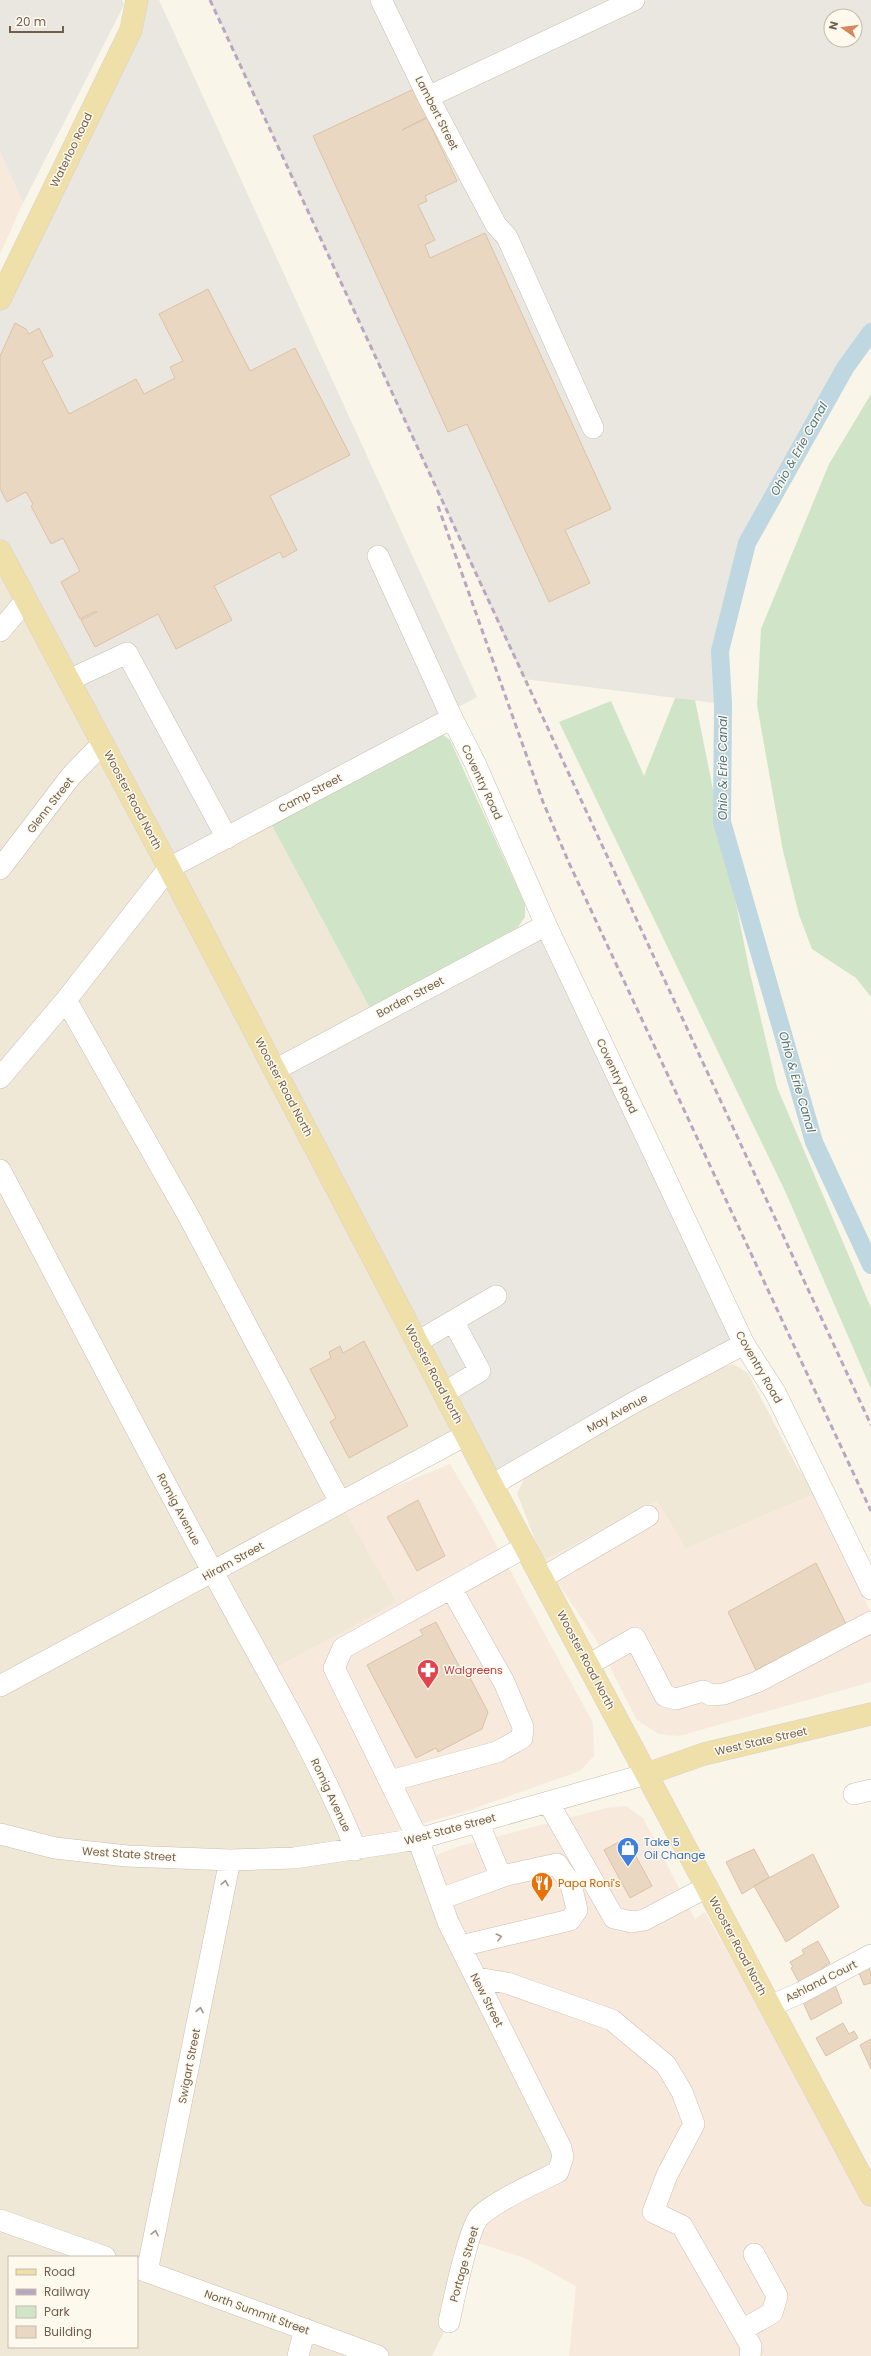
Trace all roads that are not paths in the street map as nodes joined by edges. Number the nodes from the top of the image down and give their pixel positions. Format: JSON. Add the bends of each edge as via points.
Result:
{"nodes":[{"id":1,"x":137,"y":0,"type":"edge"},
{"id":2,"x":381,"y":0,"type":"edge"},
{"id":3,"x":634,"y":0,"type":"edge"},
{"id":4,"x":428,"y":97,"type":"junction"},
{"id":5,"x":0,"y":299,"type":"edge"},
{"id":6,"x":593,"y":428,"type":"dead end"},
{"id":7,"x":0,"y":551,"type":"edge"},
{"id":8,"x":378,"y":556,"type":"dead end"},
{"id":9,"x":26,"y":600,"type":"junction"},
{"id":10,"x":0,"y":631,"type":"edge"},
{"id":11,"x":69,"y":680,"type":"junction"},
{"id":12,"x":452,"y":718,"type":"junction"},
{"id":13,"x":103,"y":743,"type":"junction"},
{"id":14,"x":227,"y":838,"type":"junction"},
{"id":15,"x":169,"y":868,"type":"junction"},
{"id":16,"x":0,"y":869,"type":"edge"},
{"id":17,"x":546,"y":925,"type":"junction"},
{"id":18,"x":66,"y":1000,"type":"junction"},
{"id":19,"x":275,"y":1070,"type":"junction"},
{"id":20,"x":0,"y":1078,"type":"edge"},
{"id":21,"x":0,"y":1170,"type":"edge"},
{"id":22,"x":496,"y":1296,"type":"dead end"},
{"id":23,"x":454,"y":1321,"type":"junction"},
{"id":24,"x":417,"y":1342,"type":"junction"},
{"id":25,"x":744,"y":1344,"type":"junction"},
{"id":26,"x":444,"y":1393,"type":"junction"},
{"id":27,"x":466,"y":1435,"type":"junction"},
{"id":28,"x":492,"y":1485,"type":"junction"},
{"id":29,"x":340,"y":1502,"type":"junction"},
{"id":30,"x":648,"y":1516,"type":"dead end"},
{"id":31,"x":525,"y":1547,"type":"junction"},
{"id":32,"x":213,"y":1572,"type":"junction"},
{"id":33,"x":542,"y":1578,"type":"junction"},
{"id":34,"x":452,"y":1588,"type":"junction"},
{"id":35,"x":871,"y":1589,"type":"edge"},
{"id":36,"x":871,"y":1622,"type":"edge"},
{"id":37,"x":588,"y":1665,"type":"junction"},
{"id":38,"x":0,"y":1686,"type":"edge"},
{"id":39,"x":871,"y":1714,"type":"edge"},
{"id":40,"x":647,"y":1774,"type":"junction"},
{"id":41,"x":390,"y":1782,"type":"junction"},
{"id":42,"x":548,"y":1802,"type":"junction"},
{"id":43,"x":478,"y":1822,"type":"junction"},
{"id":44,"x":0,"y":1834,"type":"edge"},
{"id":45,"x":418,"y":1839,"type":"junction"},
{"id":46,"x":356,"y":1850,"type":"junction"},
{"id":47,"x":230,"y":1860,"type":"junction"},
{"id":48,"x":501,"y":1876,"type":"junction"},
{"id":49,"x":707,"y":1887,"type":"junction"},
{"id":50,"x":440,"y":1899,"type":"junction"},
{"id":51,"x":461,"y":1946,"type":"junction"},
{"id":52,"x":871,"y":1955,"type":"edge"},
{"id":53,"x":477,"y":1978,"type":"junction"},
{"id":54,"x":770,"y":2006,"type":"junction"},
{"id":55,"x":563,"y":2157,"type":"joint"},
{"id":56,"x":871,"y":2195,"type":"edge"},
{"id":57,"x":0,"y":2220,"type":"edge"},
{"id":58,"x":754,"y":2254,"type":"dead end"},
{"id":59,"x":102,"y":2256,"type":"edge"},
{"id":60,"x":142,"y":2270,"type":"edge"},
{"id":61,"x":448,"y":2322,"type":"dead end"},
{"id":62,"x":305,"y":2329,"type":"junction"},
{"id":63,"x":742,"y":2330,"type":"junction"},
{"id":64,"x":298,"y":2356,"type":"edge"},
{"id":65,"x":378,"y":2356,"type":"edge"},
{"id":66,"x":750,"y":2356,"type":"edge"}],
"edges":[{"from":1,"to":5,"type":"main road","name":"Waterloo Road","via":[[130,30]]},
{"from":2,"to":4,"type":"street","name":"Lambert Street"},
{"from":3,"to":4,"type":"street"},
{"from":4,"to":6,"type":"street","name":"Lambert Street","via":[[496,225],[507,237]]},
{"from":7,"to":9,"type":"main road","name":"Wooster Road North"},
{"from":8,"to":12,"type":"street","name":"Coventry Road"},
{"from":9,"to":10,"type":"street"},
{"from":9,"to":11,"type":"main road","name":"Wooster Road North"},
{"from":11,"to":13,"type":"main road","name":"Wooster Road North"},
{"from":11,"to":14,"type":"street","via":[[127,653]]},
{"from":12,"to":14,"type":"street","name":"Camp Street"},
{"from":12,"to":17,"type":"street","name":"Coventry Road","via":[[475,763]]},
{"from":13,"to":15,"type":"main road","name":"Wooster Road North"},
{"from":13,"to":16,"type":"street","name":"Glenn Street","via":[[72,776]]},
{"from":14,"to":15,"type":"street","name":"Camp Street"},
{"from":15,"to":18,"type":"street"},
{"from":15,"to":19,"type":"main road","name":"Wooster Road North"},
{"from":17,"to":19,"type":"street","name":"Borden Street"},
{"from":17,"to":25,"type":"street","name":"Coventry Road"},
{"from":18,"to":20,"type":"street"},
{"from":18,"to":29,"type":"street","via":[[188,1215]]},
{"from":19,"to":24,"type":"main road","name":"Wooster Road North"},
{"from":21,"to":32,"type":"street","name":"Romig Avenue"},
{"from":22,"to":23,"type":"street"},
{"from":23,"to":24,"type":"street"},
{"from":23,"to":26,"type":"street","via":[[480,1371]]},
{"from":24,"to":26,"type":"main road","name":"Wooster Road North"},
{"from":25,"to":28,"type":"street","name":"May Avenue","via":[[632,1404]]},
{"from":25,"to":35,"type":"street","name":"Coventry Road","via":[[776,1394]]},
{"from":26,"to":27,"type":"main road","name":"Wooster Road North"},
{"from":27,"to":28,"type":"main road","name":"Wooster Road North"},
{"from":27,"to":29,"type":"street","name":"Hiram Street"},
{"from":28,"to":31,"type":"main road","name":"Wooster Road North"},
{"from":29,"to":32,"type":"street","name":"Hiram Street"},
{"from":30,"to":33,"type":"street"},
{"from":31,"to":33,"type":"main road","name":"Wooster Road North"},
{"from":31,"to":34,"type":"street"},
{"from":32,"to":38,"type":"street","name":"Hiram Street"},
{"from":32,"to":46,"type":"street","name":"Romig Avenue","via":[[301,1733],[336,1802]]},
{"from":33,"to":37,"type":"main road","name":"Wooster Road North"},
{"from":34,"to":41,"type":"street","name":"New Street","via":[[343,1648],[334,1668]]},
{"from":34,"to":41,"type":"street","via":[[504,1682],[523,1727],[522,1738],[498,1752]]},
{"from":36,"to":37,"type":"street","via":[[757,1682],[724,1694],[711,1695],[703,1691],[676,1699],[665,1696],[635,1638]]},
{"from":37,"to":40,"type":"main road","name":"Wooster Road North"},
{"from":39,"to":40,"type":"main road","name":"West State Street","via":[[704,1754]]},
{"from":40,"to":42,"type":"street","name":"West State Street"},
{"from":40,"to":49,"type":"main road","name":"Wooster Road North"},
{"from":41,"to":45,"type":"street","name":"New Street"},
{"from":42,"to":43,"type":"street","name":"West State Street"},
{"from":42,"to":49,"type":"street","via":[[614,1918],[632,1922],[644,1920]]},
{"from":43,"to":45,"type":"street","name":"West State Street"},
{"from":43,"to":48,"type":"street"},
{"from":44,"to":47,"type":"street","name":"West State Street","via":[[54,1848],[127,1856]]},
{"from":45,"to":46,"type":"street","name":"West State Street"},
{"from":45,"to":50,"type":"street","name":"New Street"},
{"from":46,"to":47,"type":"street","name":"West State Street","via":[[294,1858]]},
{"from":60,"to":47,"type":"street","name":"Swigart Street","one_way":true},
{"from":48,"to":50,"type":"street"},
{"from":51,"to":48,"type":"street","one_way":true,"via":[[570,1920],[577,1910],[571,1884],[557,1864]]},
{"from":49,"to":54,"type":"main road","name":"Wooster Road North"},
{"from":50,"to":51,"type":"street","name":"New Street"},
{"from":51,"to":53,"type":"street","name":"New Street"},
{"from":52,"to":54,"type":"street","name":"Ashland Court"},
{"from":53,"to":55,"type":"street","name":"New Street","via":[[558,2141]]},
{"from":53,"to":63,"type":"street","via":[[507,1983],[612,2020],[666,2065],[682,2092],[694,2124],[667,2175],[653,2212],[682,2226]]},
{"from":54,"to":56,"type":"main road","name":"Wooster Road North"},
{"from":55,"to":61,"type":"street","name":"Portage Street","via":[[558,2172],[493,2206],[478,2217],[471,2234]]},
{"from":57,"to":59,"type":"street"},
{"from":58,"to":63,"type":"street","via":[[776,2296],[772,2313]]},
{"from":60,"to":62,"type":"street","name":"North Summit Street"},
{"from":62,"to":64,"type":"street"},
{"from":62,"to":65,"type":"street","name":"North Summit Street"},
{"from":63,"to":66,"type":"street","via":[[751,2346]]}]}
